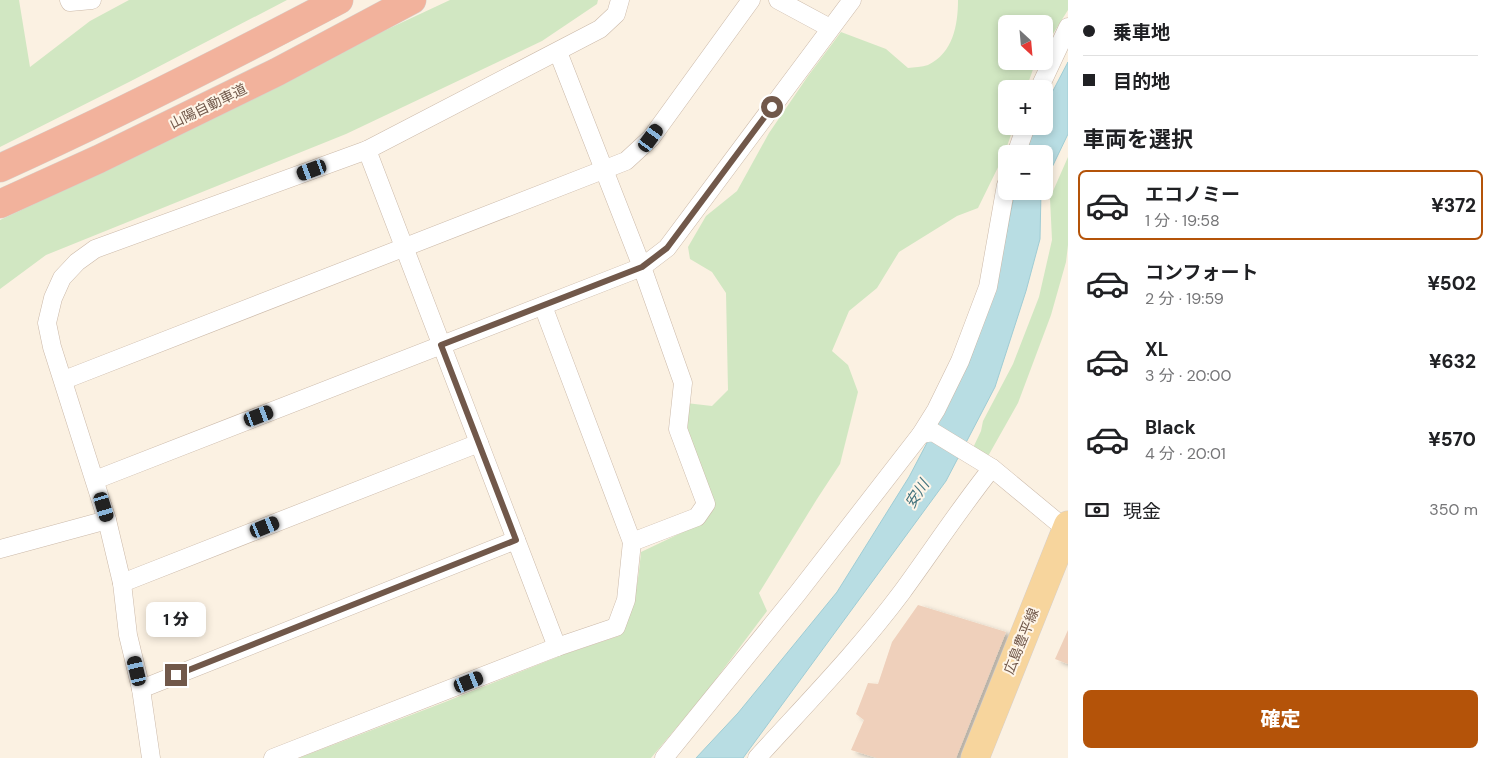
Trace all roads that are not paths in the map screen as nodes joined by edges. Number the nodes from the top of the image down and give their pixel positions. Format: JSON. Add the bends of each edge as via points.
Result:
{"nodes":[{"id":1,"x":69,"y":0,"type":"edge"},
{"id":2,"x":92,"y":0,"type":"edge"},
{"id":3,"x":339,"y":0,"type":"edge"},
{"id":4,"x":412,"y":0,"type":"edge"},
{"id":5,"x":620,"y":0,"type":"edge"},
{"id":6,"x":751,"y":0,"type":"edge"},
{"id":7,"x":778,"y":0,"type":"edge"},
{"id":8,"x":852,"y":0,"type":"edge"},
{"id":9,"x":1068,"y":27,"type":"edge"},
{"id":10,"x":830,"y":28,"type":"junction"},
{"id":11,"x":558,"y":52,"type":"junction"},
{"id":12,"x":1043,"y":80,"type":"edge"},
{"id":13,"x":366,"y":150,"type":"junction"},
{"id":14,"x":0,"y":168,"type":"edge"},
{"id":15,"x":604,"y":170,"type":"junction"},
{"id":16,"x":1003,"y":200,"type":"edge"},
{"id":17,"x":0,"y":204,"type":"edge"},
{"id":18,"x":404,"y":247,"type":"junction"},
{"id":19,"x":642,"y":267,"type":"junction"},
{"id":20,"x":543,"y":306,"type":"junction"},
{"id":21,"x":441,"y":345,"type":"junction"},
{"id":22,"x":64,"y":380,"type":"junction"},
{"id":23,"x":927,"y":433,"type":"junction"},
{"id":24,"x":479,"y":443,"type":"junction"},
{"id":25,"x":989,"y":467,"type":"junction"},
{"id":26,"x":95,"y":480,"type":"junction"},
{"id":27,"x":108,"y":520,"type":"junction"},
{"id":28,"x":1067,"y":528,"type":"edge"},
{"id":29,"x":516,"y":540,"type":"junction"},
{"id":30,"x":632,"y":542,"type":"junction"},
{"id":31,"x":0,"y":549,"type":"edge"},
{"id":32,"x":122,"y":583,"type":"junction"},
{"id":33,"x":557,"y":647,"type":"junction"},
{"id":34,"x":141,"y":689,"type":"junction"},
{"id":35,"x":152,"y":758,"type":"edge"},
{"id":36,"x":274,"y":758,"type":"edge"},
{"id":37,"x":664,"y":758,"type":"edge"},
{"id":38,"x":757,"y":758,"type":"edge"},
{"id":39,"x":975,"y":758,"type":"edge"}],
"edges":[{"from":1,"to":2,"type":"street"},
{"from":3,"to":14,"type":"highway","via":[[102,121]]},
{"from":4,"to":17,"type":"highway","name":"山陽自動車道","via":[[277,72]]},
{"from":5,"to":11,"type":"street","via":[[616,14],[600,29]]},
{"from":6,"to":15,"type":"street","via":[[651,138],[626,161]]},
{"from":7,"to":10,"type":"street"},
{"from":8,"to":10,"type":"street"},
{"from":9,"to":12,"type":"street"},
{"from":10,"to":19,"type":"street","via":[[667,248]]},
{"from":11,"to":13,"type":"street"},
{"from":11,"to":15,"type":"street"},
{"from":13,"to":18,"type":"street"},
{"from":13,"to":22,"type":"street","via":[[95,249],[76,262],[62,278],[47,323]]},
{"from":15,"to":18,"type":"street"},
{"from":15,"to":19,"type":"street"},
{"from":16,"to":23,"type":"street","via":[[988,287],[960,361]]},
{"from":18,"to":21,"type":"street"},
{"from":18,"to":22,"type":"street"},
{"from":19,"to":20,"type":"street"},
{"from":19,"to":30,"type":"street","via":[[683,383],[678,429],[706,504],[697,518]]},
{"from":20,"to":21,"type":"street"},
{"from":20,"to":30,"type":"street"},
{"from":21,"to":24,"type":"street"},
{"from":21,"to":26,"type":"street"},
{"from":22,"to":26,"type":"street"},
{"from":23,"to":25,"type":"street"},
{"from":23,"to":37,"type":"street"},
{"from":24,"to":29,"type":"street"},
{"from":24,"to":32,"type":"street"},
{"from":25,"to":28,"type":"street"},
{"from":25,"to":38,"type":"street","via":[[902,592]]},
{"from":26,"to":27,"type":"street"},
{"from":27,"to":31,"type":"street"},
{"from":27,"to":32,"type":"street"},
{"from":28,"to":39,"type":"main road","name":"広島豊平線"},
{"from":29,"to":33,"type":"street"},
{"from":29,"to":34,"type":"street"},
{"from":30,"to":33,"type":"street","via":[[626,600],[616,627]]},
{"from":32,"to":34,"type":"street","via":[[128,635]]},
{"from":33,"to":36,"type":"street"},
{"from":34,"to":35,"type":"street"}]}
